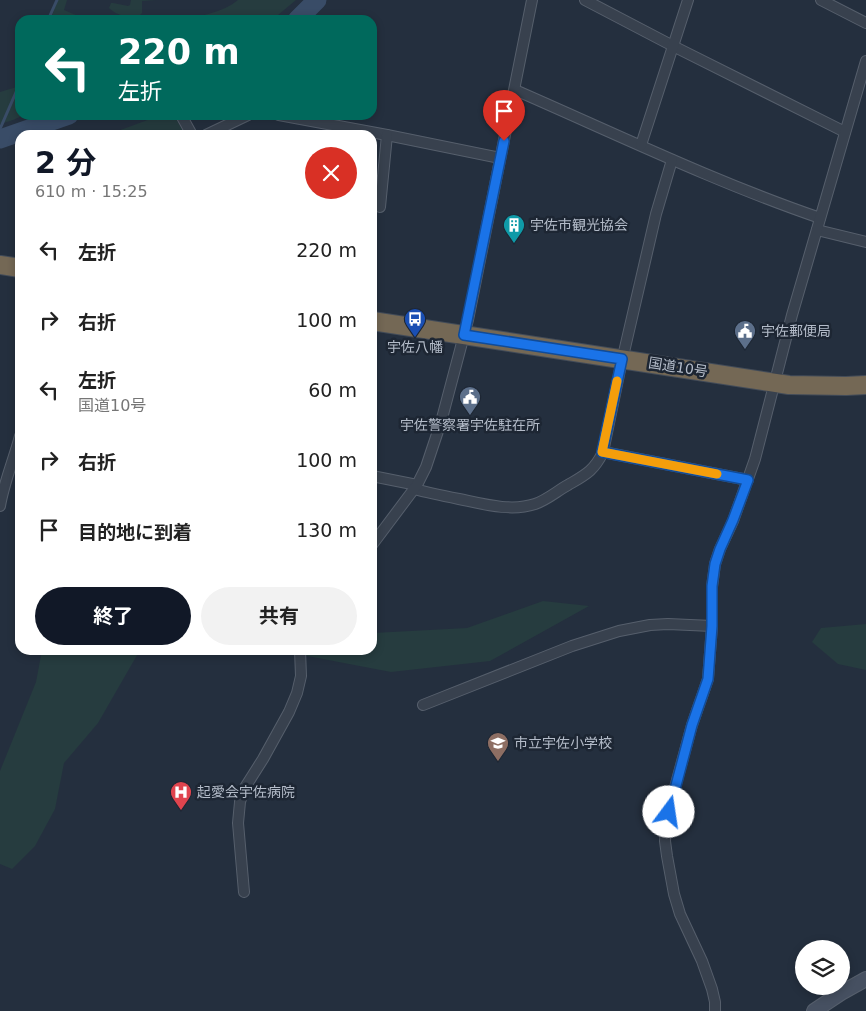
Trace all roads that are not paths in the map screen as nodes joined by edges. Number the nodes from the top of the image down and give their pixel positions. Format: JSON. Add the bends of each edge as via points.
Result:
{"nodes":[{"id":1,"x":532,"y":0,"type":"edge"},
{"id":2,"x":585,"y":0,"type":"edge"},
{"id":3,"x":688,"y":0,"type":"edge"},
{"id":4,"x":821,"y":0,"type":"edge"},
{"id":5,"x":866,"y":23,"type":"edge"},
{"id":6,"x":673,"y":46,"type":"junction"},
{"id":7,"x":866,"y":61,"type":"edge"},
{"id":8,"x":514,"y":90,"type":"junction"},
{"id":9,"x":238,"y":120,"type":"edge"},
{"id":10,"x":306,"y":120,"type":"edge"},
{"id":11,"x":216,"y":130,"type":"edge"},
{"id":12,"x":360,"y":130,"type":"edge"},
{"id":13,"x":844,"y":132,"type":"junction"},
{"id":14,"x":377,"y":133,"type":"edge"},
{"id":15,"x":387,"y":135,"type":"junction"},
{"id":16,"x":640,"y":145,"type":"junction"},
{"id":17,"x":500,"y":158,"type":"junction"},
{"id":18,"x":672,"y":160,"type":"junction"},
{"id":19,"x":380,"y":207,"type":"dead end"},
{"id":20,"x":820,"y":218,"type":"junction"},
{"id":21,"x":817,"y":230,"type":"junction"},
{"id":22,"x":866,"y":242,"type":"edge"},
{"id":23,"x":0,"y":265,"type":"edge"},
{"id":24,"x":15,"y":267,"type":"edge"},
{"id":25,"x":377,"y":322,"type":"edge"},
{"id":26,"x":464,"y":335,"type":"junction"},
{"id":27,"x":622,"y":359,"type":"junction"},
{"id":28,"x":774,"y":382,"type":"junction"},
{"id":29,"x":866,"y":385,"type":"edge"},
{"id":30,"x":602,"y":452,"type":"junction"},
{"id":31,"x":15,"y":455,"type":"edge"},
{"id":32,"x":377,"y":477,"type":"edge"},
{"id":33,"x":748,"y":480,"type":"junction"},
{"id":34,"x":415,"y":487,"type":"junction"},
{"id":35,"x":1,"y":492,"type":"edge"},
{"id":36,"x":0,"y":506,"type":"edge"},
{"id":37,"x":377,"y":538,"type":"edge"},
{"id":38,"x":712,"y":626,"type":"junction"},
{"id":39,"x":300,"y":655,"type":"edge"},
{"id":40,"x":423,"y":705,"type":"dead end"},
{"id":41,"x":244,"y":892,"type":"dead end"},
{"id":42,"x":866,"y":979,"type":"edge"},
{"id":43,"x":819,"y":1009,"type":"edge"},
{"id":44,"x":715,"y":1011,"type":"edge"}],
"edges":[{"from":1,"to":8,"type":"street"},
{"from":2,"to":6,"type":"street"},
{"from":3,"to":6,"type":"street"},
{"from":4,"to":5,"type":"street"},
{"from":6,"to":13,"type":"street"},
{"from":6,"to":16,"type":"street"},
{"from":7,"to":13,"type":"street"},
{"from":8,"to":16,"type":"street"},
{"from":8,"to":17,"type":"street"},
{"from":9,"to":11,"type":"street"},
{"from":10,"to":12,"type":"street"},
{"from":13,"to":20,"type":"street"},
{"from":14,"to":15,"type":"street"},
{"from":15,"to":17,"type":"street"},
{"from":15,"to":19,"type":"street"},
{"from":16,"to":18,"type":"street"},
{"from":17,"to":26,"type":"street"},
{"from":18,"to":20,"type":"street"},
{"from":18,"to":27,"type":"street"},
{"from":20,"to":21,"type":"street"},
{"from":21,"to":22,"type":"street"},
{"from":21,"to":28,"type":"street"},
{"from":23,"to":24,"type":"highway"},
{"from":25,"to":26,"type":"highway","name":"国道10号"},
{"from":26,"to":27,"type":"highway","name":"国道10号"},
{"from":26,"to":34,"type":"street","via":[[441,422],[426,467]]},
{"from":27,"to":28,"type":"highway","name":"国道10号"},
{"from":27,"to":30,"type":"street"},
{"from":28,"to":29,"type":"highway","name":"国道10号","via":[[817,386]]},
{"from":28,"to":33,"type":"street"},
{"from":30,"to":33,"type":"street"},
{"from":30,"to":34,"type":"street","via":[[584,476],[544,500],[519,507],[491,505]]},
{"from":31,"to":35,"type":"street"},
{"from":32,"to":34,"type":"street"},
{"from":33,"to":38,"type":"street","via":[[715,564]]},
{"from":34,"to":37,"type":"street"},
{"from":35,"to":36,"type":"street"},
{"from":38,"to":40,"type":"street","via":[[668,624],[619,630]]},
{"from":38,"to":44,"type":"street","via":[[708,679],[671,802],[666,841],[674,894],[712,989]]},
{"from":39,"to":41,"type":"street","via":[[301,676],[297,693],[240,802],[238,823]]},
{"from":42,"to":43,"type":"street"}]}
